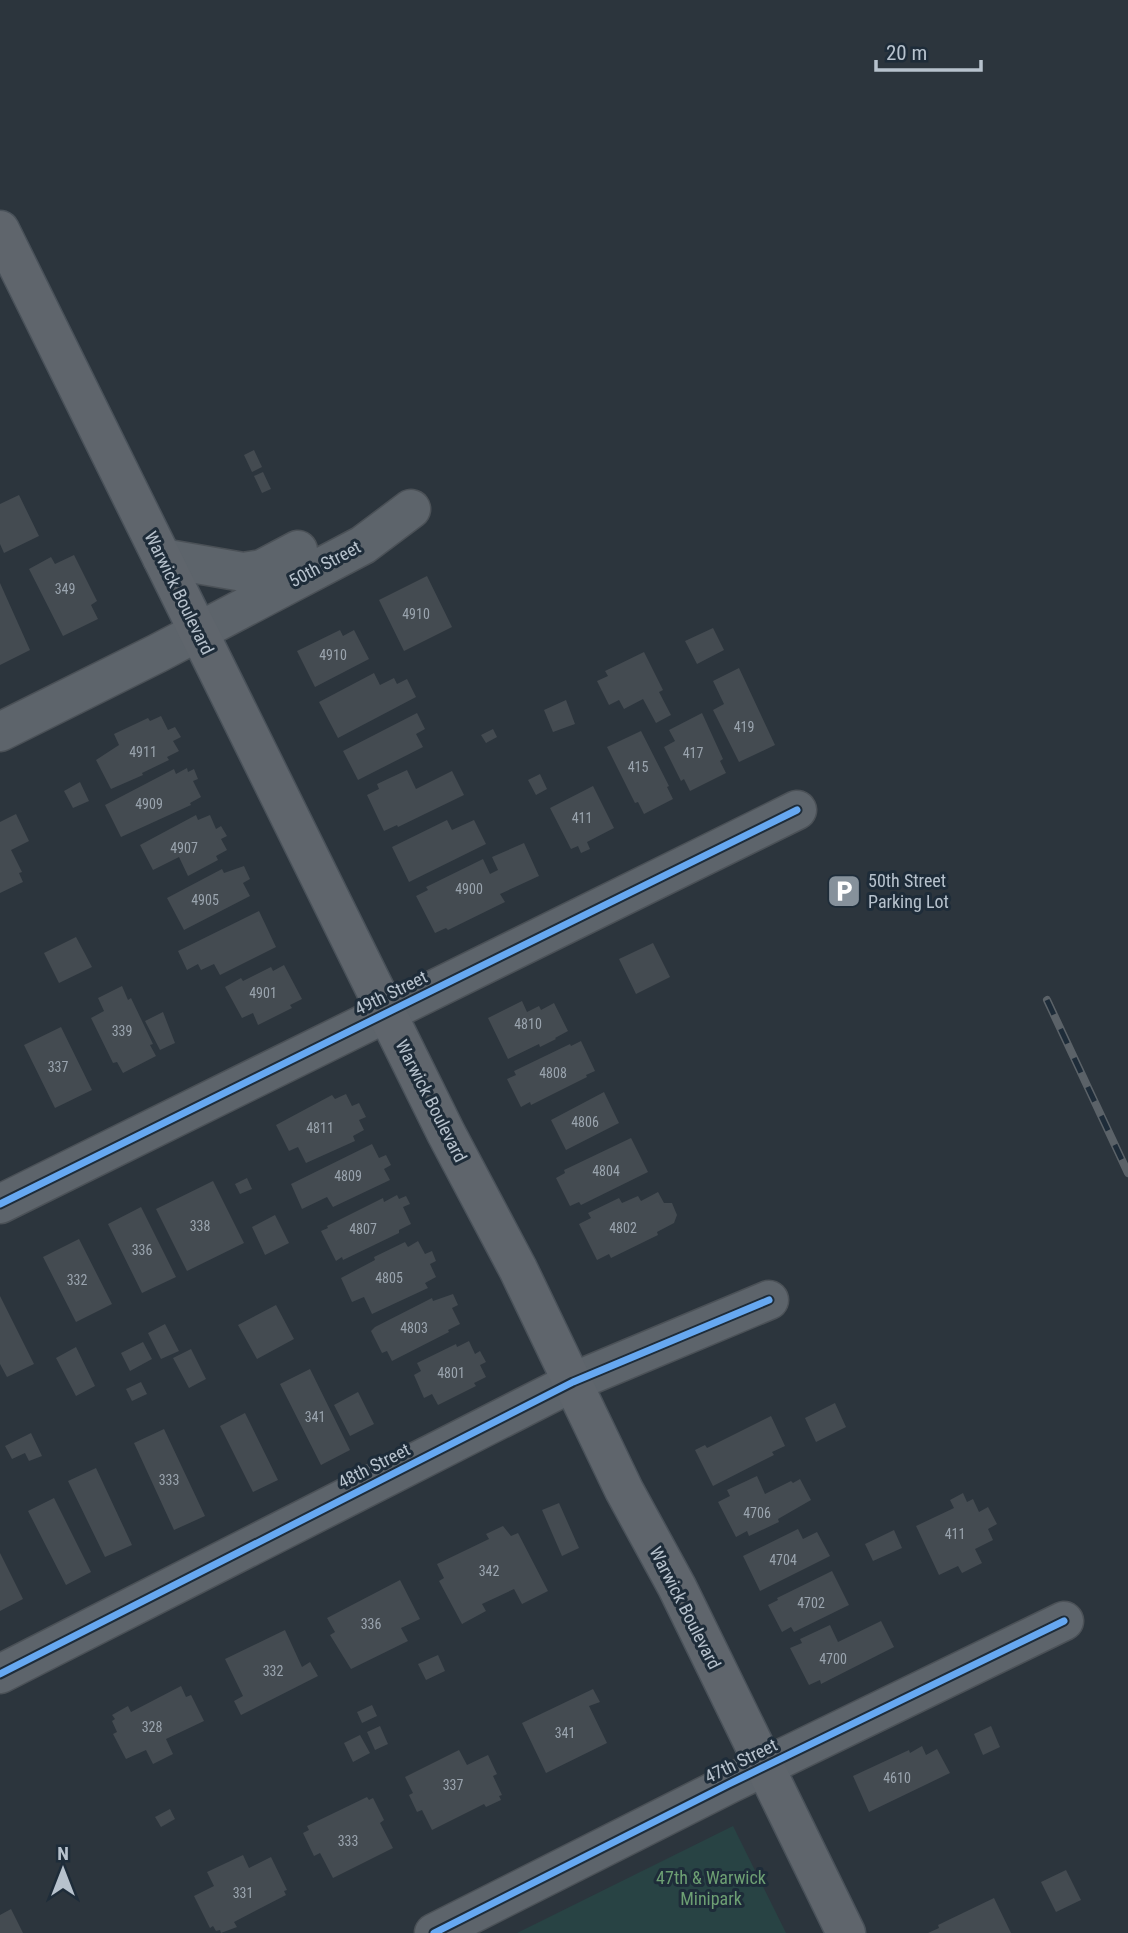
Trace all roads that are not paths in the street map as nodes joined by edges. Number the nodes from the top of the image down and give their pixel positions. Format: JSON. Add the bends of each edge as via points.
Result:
{"nodes":[{"id":1,"x":0,"y":230,"type":"edge"},
{"id":2,"x":8,"y":268,"type":"edge"},
{"id":3,"x":162,"y":558,"type":"junction"},
{"id":4,"x":198,"y":630,"type":"junction"},
{"id":5,"x":0,"y":732,"type":"edge"},
{"id":6,"x":796,"y":810,"type":"dead end"},
{"id":7,"x":386,"y":1012,"type":"junction"},
{"id":8,"x":0,"y":1203,"type":"edge"},
{"id":9,"x":769,"y":1300,"type":"dead end"},
{"id":10,"x":573,"y":1382,"type":"junction"},
{"id":11,"x":1063,"y":1621,"type":"dead end"},
{"id":12,"x":0,"y":1674,"type":"edge"},
{"id":13,"x":763,"y":1767,"type":"junction"},
{"id":14,"x":434,"y":1933,"type":"edge"},
{"id":15,"x":846,"y":1933,"type":"edge"}],
"edges":[{"from":1,"to":2,"type":"main road","name":"Warwick Boulevard"},
{"from":2,"to":3,"type":"main road","name":"Warwick Boulevard"},
{"from":3,"to":4,"type":"main road","name":"Warwick Boulevard"},
{"from":3,"to":4,"type":"street","name":"50th Street","via":[[253,572],[355,522],[411,509],[363,545]]},
{"from":4,"to":5,"type":"street","name":"50th Street"},
{"from":4,"to":7,"type":"main road","name":"Warwick Boulevard"},
{"from":6,"to":7,"type":"street","name":"49th Street"},
{"from":7,"to":8,"type":"street","name":"49th Street"},
{"from":7,"to":10,"type":"main road","name":"Warwick Boulevard"},
{"from":9,"to":10,"type":"street","name":"48th Street"},
{"from":10,"to":12,"type":"street","name":"48th Street"},
{"from":10,"to":13,"type":"main road","name":"Warwick Boulevard"},
{"from":11,"to":13,"type":"street","name":"47th Street"},
{"from":13,"to":14,"type":"street","name":"47th Street"},
{"from":13,"to":15,"type":"main road","name":"Warwick Boulevard"}]}
